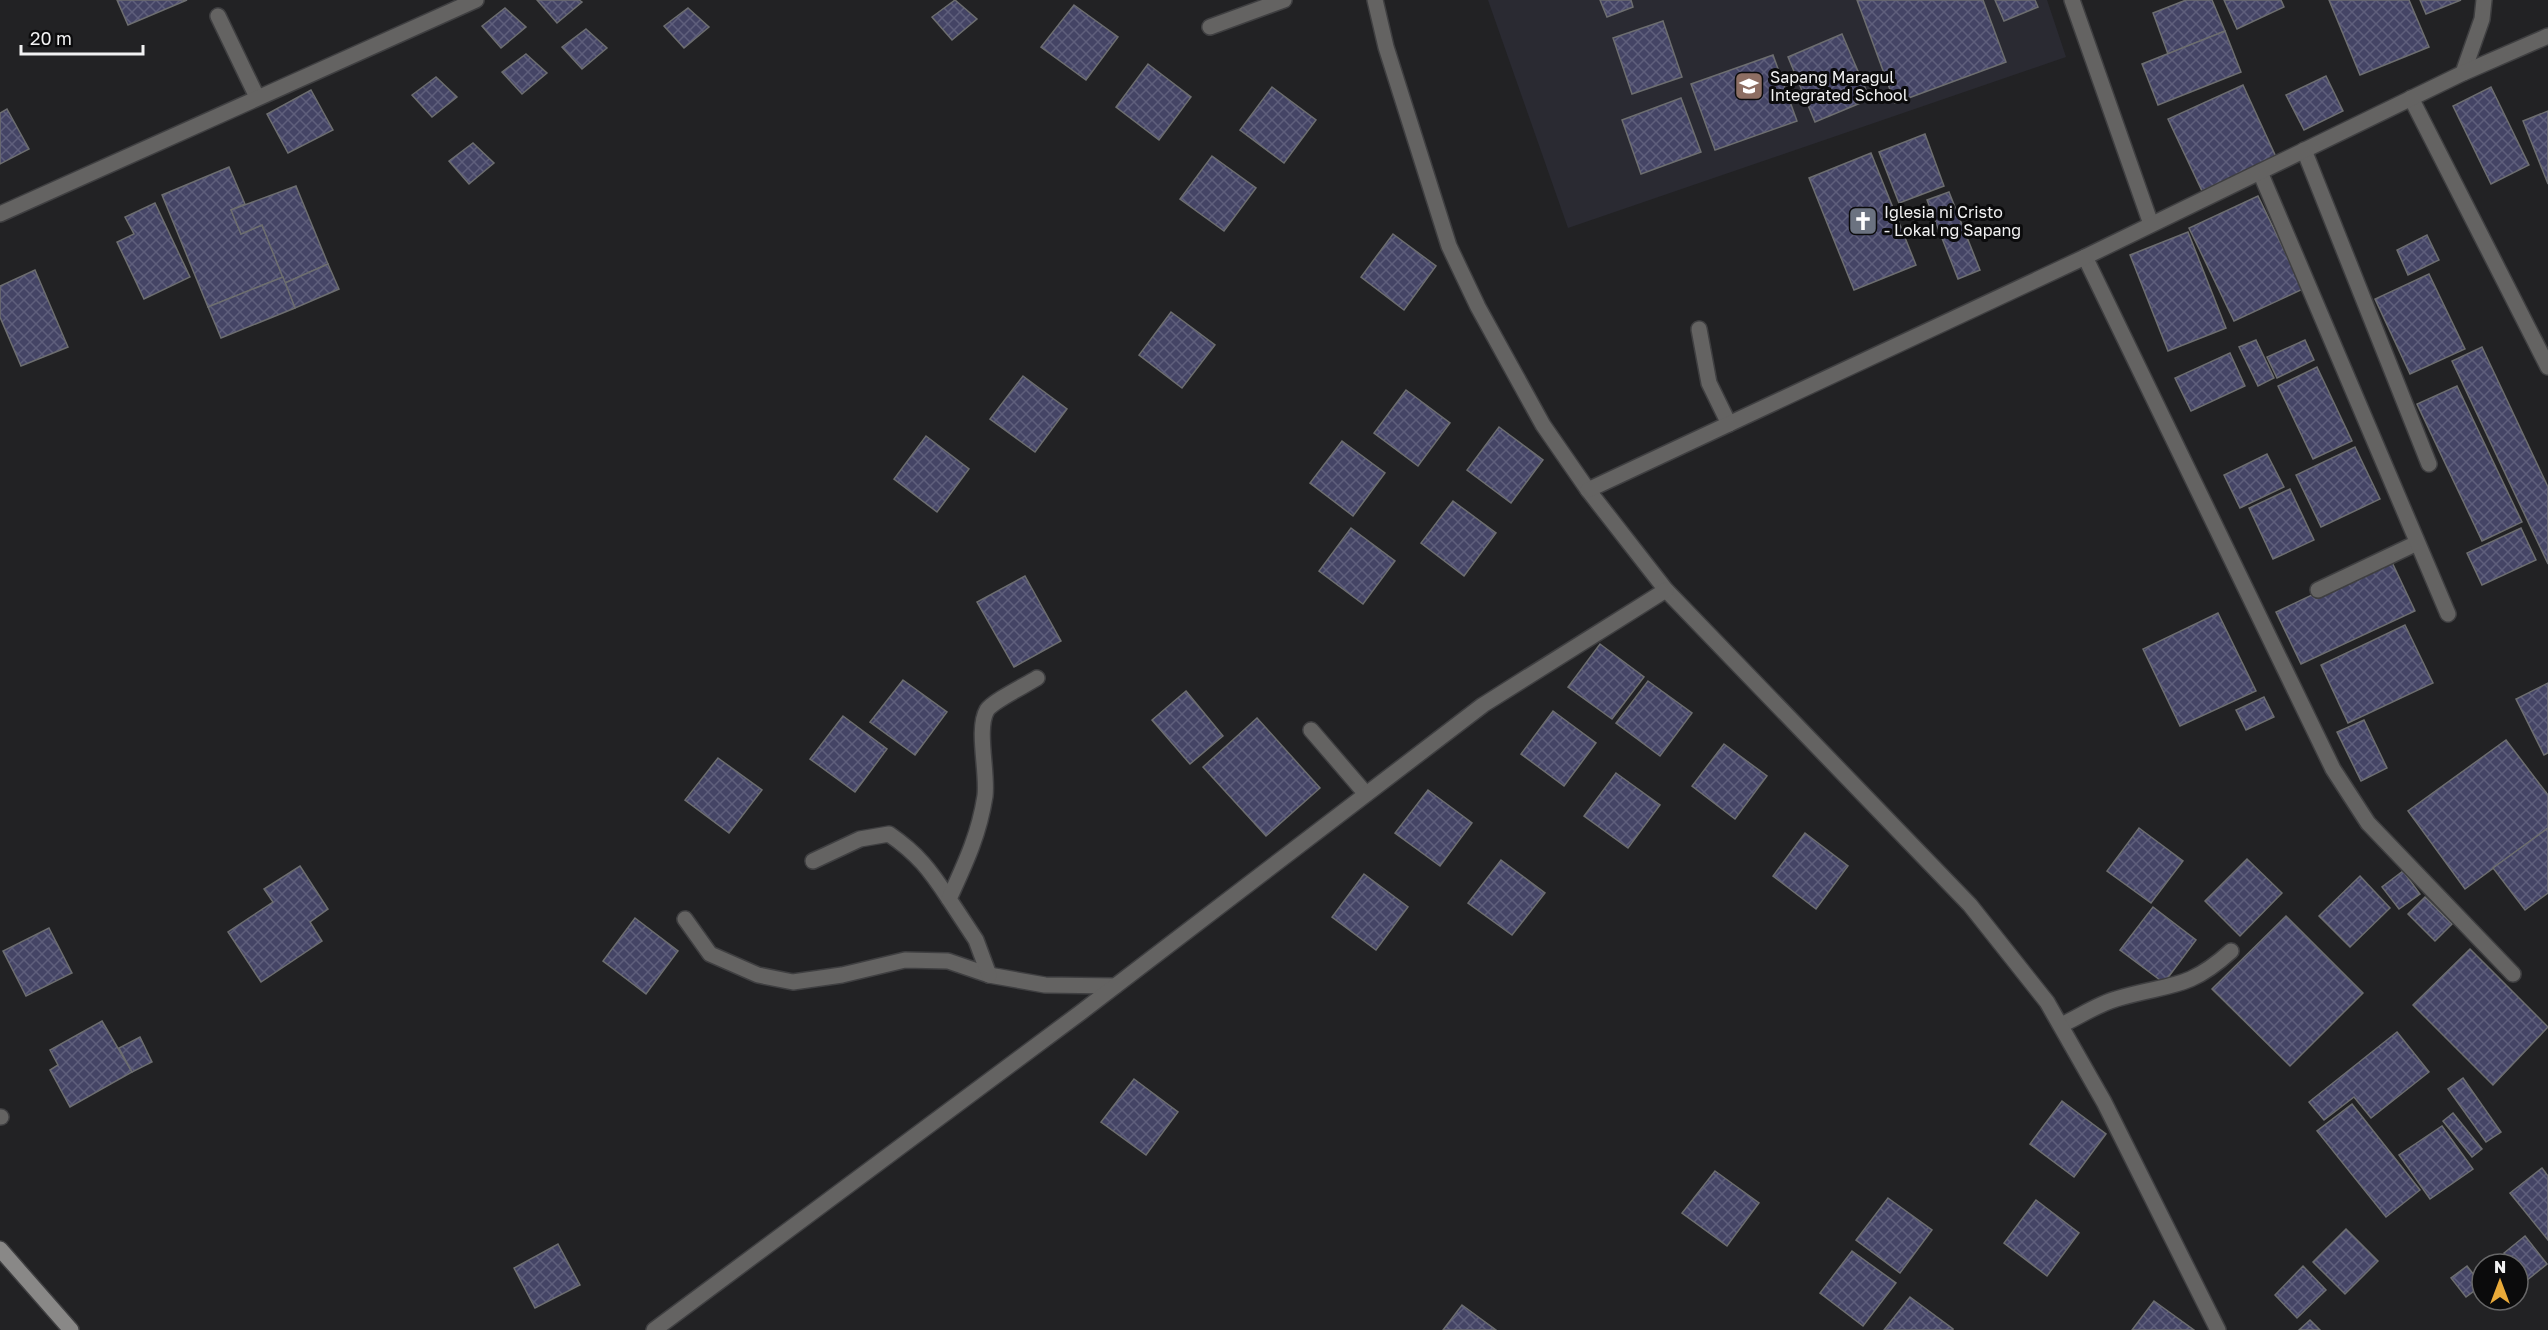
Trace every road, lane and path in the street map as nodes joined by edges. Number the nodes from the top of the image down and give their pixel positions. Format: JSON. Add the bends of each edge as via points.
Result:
{"nodes":[{"id":1,"x":476,"y":0,"type":"edge"},
{"id":2,"x":1284,"y":0,"type":"edge"},
{"id":3,"x":1375,"y":0,"type":"edge"},
{"id":4,"x":2072,"y":0,"type":"edge"},
{"id":5,"x":2484,"y":0,"type":"edge"},
{"id":6,"x":218,"y":16,"type":"dead end"},
{"id":7,"x":1210,"y":27,"type":"dead end"},
{"id":8,"x":2548,"y":36,"type":"edge"},
{"id":9,"x":2463,"y":73,"type":"junction"},
{"id":10,"x":257,"y":97,"type":"junction"},
{"id":11,"x":2411,"y":98,"type":"junction"},
{"id":12,"x":2304,"y":150,"type":"junction"},
{"id":13,"x":2260,"y":171,"type":"junction"},
{"id":14,"x":0,"y":214,"type":"edge"},
{"id":15,"x":2151,"y":224,"type":"junction"},
{"id":16,"x":2085,"y":257,"type":"junction"},
{"id":17,"x":1700,"y":329,"type":"dead end"},
{"id":18,"x":2548,"y":367,"type":"edge"},
{"id":19,"x":1729,"y":424,"type":"junction"},
{"id":20,"x":2429,"y":464,"type":"dead end"},
{"id":21,"x":1588,"y":490,"type":"junction"},
{"id":22,"x":2417,"y":543,"type":"junction"},
{"id":23,"x":1666,"y":590,"type":"junction"},
{"id":24,"x":2318,"y":590,"type":"dead end"},
{"id":25,"x":2448,"y":614,"type":"dead end"},
{"id":26,"x":1037,"y":678,"type":"dead end"},
{"id":27,"x":1311,"y":730,"type":"dead end"},
{"id":28,"x":1366,"y":794,"type":"junction"},
{"id":29,"x":813,"y":861,"type":"dead end"},
{"id":30,"x":949,"y":899,"type":"junction"},
{"id":31,"x":686,"y":919,"type":"dead end"},
{"id":32,"x":2231,"y":951,"type":"dead end"},
{"id":33,"x":2513,"y":974,"type":"dead end"},
{"id":34,"x":989,"y":975,"type":"junction"},
{"id":35,"x":1115,"y":986,"type":"junction"},
{"id":36,"x":2061,"y":1025,"type":"junction"},
{"id":37,"x":0,"y":1249,"type":"edge"},
{"id":38,"x":71,"y":1330,"type":"edge"},
{"id":39,"x":654,"y":1330,"type":"edge"},
{"id":40,"x":2218,"y":1330,"type":"edge"}],
"edges":[{"from":1,"to":10,"type":"street"},
{"from":2,"to":7,"type":"street"},
{"from":3,"to":21,"type":"street","via":[[1386,47],[1449,246],[1543,425]]},
{"from":4,"to":15,"type":"street"},
{"from":5,"to":9,"type":"street","via":[[2482,19]]},
{"from":6,"to":10,"type":"street"},
{"from":8,"to":9,"type":"street"},
{"from":9,"to":11,"type":"street"},
{"from":10,"to":14,"type":"street"},
{"from":11,"to":12,"type":"street"},
{"from":11,"to":18,"type":"street"},
{"from":12,"to":13,"type":"street"},
{"from":12,"to":20,"type":"street"},
{"from":13,"to":15,"type":"street"},
{"from":13,"to":22,"type":"street"},
{"from":15,"to":16,"type":"street"},
{"from":16,"to":19,"type":"street"},
{"from":16,"to":33,"type":"street","via":[[2333,770],[2368,823]]},
{"from":17,"to":19,"type":"street","via":[[1708,383]]},
{"from":19,"to":21,"type":"street"},
{"from":21,"to":23,"type":"street"},
{"from":22,"to":24,"type":"street"},
{"from":22,"to":25,"type":"street"},
{"from":23,"to":28,"type":"street","via":[[1483,705]]},
{"from":23,"to":36,"type":"street","via":[[1970,905],[2048,1002]]},
{"from":26,"to":30,"type":"street","via":[[988,709],[981,728],[985,794],[975,843]]},
{"from":27,"to":28,"type":"street"},
{"from":28,"to":35,"type":"street"},
{"from":29,"to":30,"type":"street","via":[[860,839],[888,834],[915,852]]},
{"from":30,"to":34,"type":"street","via":[[976,940]]},
{"from":31,"to":34,"type":"street","via":[[710,954],[758,975],[793,982],[906,960],[948,961]]},
{"from":32,"to":36,"type":"street","via":[[2191,981],[2115,999]]},
{"from":34,"to":35,"type":"street","via":[[1045,985]]},
{"from":35,"to":39,"type":"street"},
{"from":36,"to":40,"type":"street"},
{"from":37,"to":38,"type":"street"}]}
